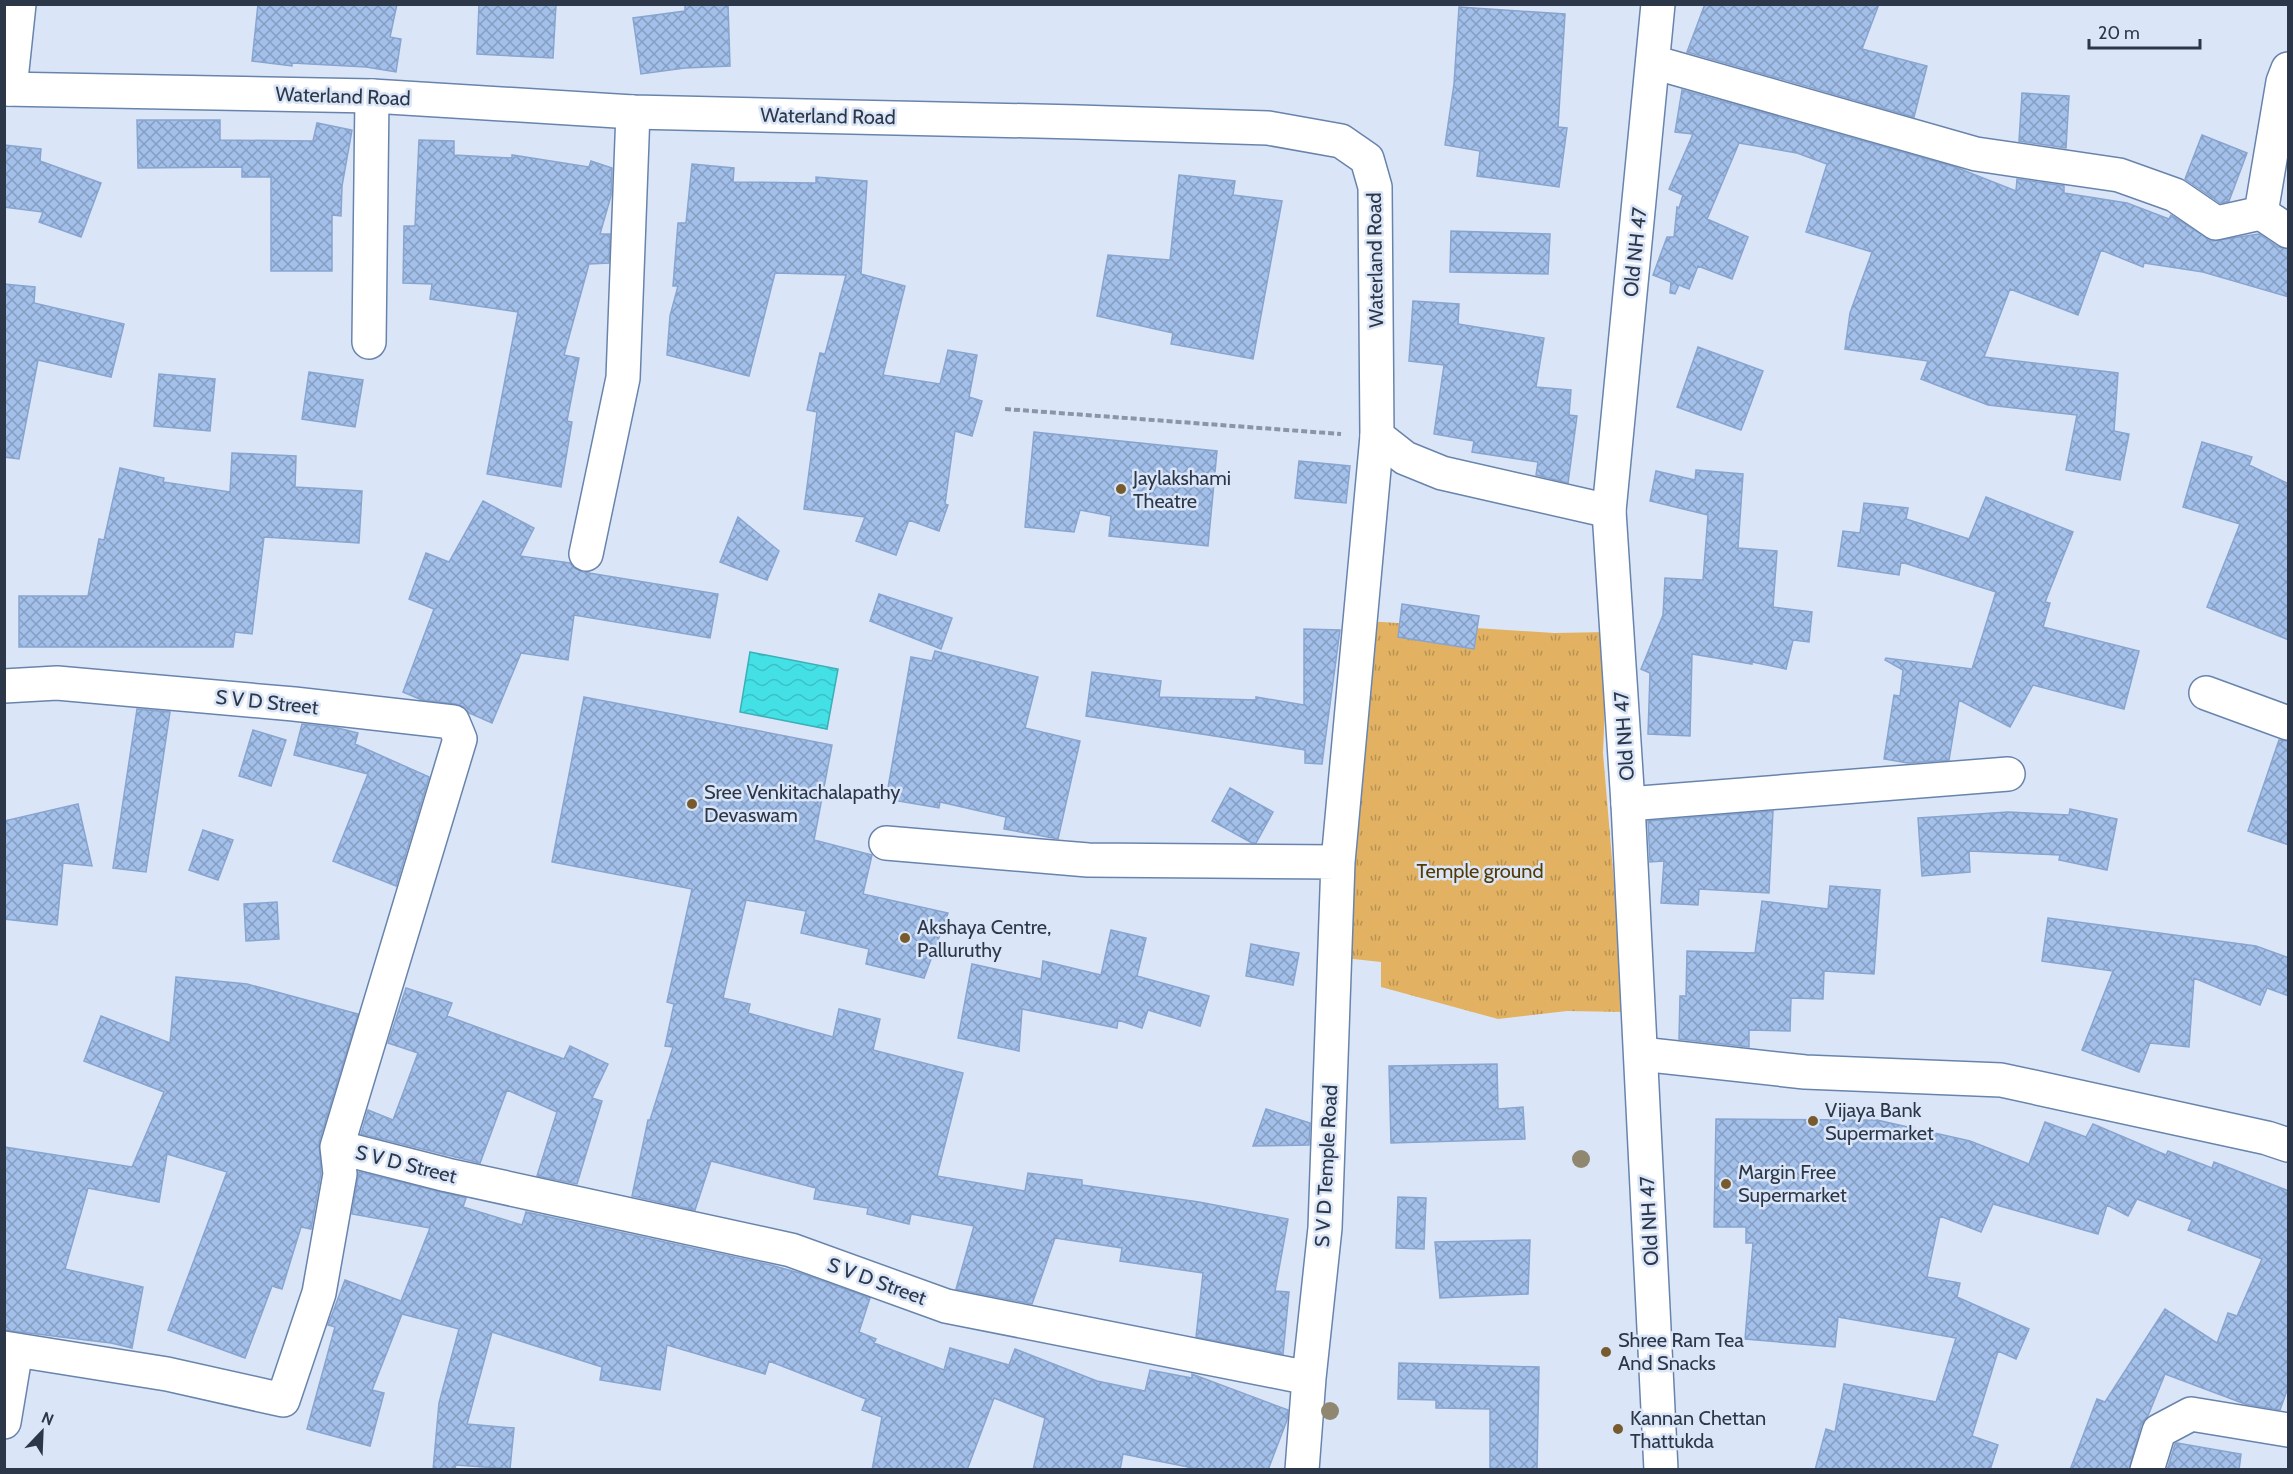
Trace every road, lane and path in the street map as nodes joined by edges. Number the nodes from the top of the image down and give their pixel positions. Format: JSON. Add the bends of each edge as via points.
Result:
{"nodes":[{"id":1,"x":19,"y":4,"type":"edge"},
{"id":2,"x":1658,"y":4,"type":"edge"},
{"id":3,"x":1653,"y":62,"type":"junction"},
{"id":4,"x":2289,"y":69,"type":"edge"},
{"id":5,"x":7,"y":89,"type":"edge"},
{"id":6,"x":372,"y":96,"type":"junction"},
{"id":7,"x":633,"y":112,"type":"junction"},
{"id":8,"x":2261,"y":213,"type":"junction"},
{"id":9,"x":2289,"y":231,"type":"edge"},
{"id":10,"x":369,"y":342,"type":"dead end"},
{"id":11,"x":1005,"y":409,"type":"dead end"},
{"id":12,"x":1377,"y":436,"type":"junction"},
{"id":13,"x":1609,"y":512,"type":"junction"},
{"id":14,"x":586,"y":554,"type":"dead end"},
{"id":15,"x":4,"y":686,"type":"edge"},
{"id":16,"x":2206,"y":693,"type":"dead end"},
{"id":17,"x":2289,"y":723,"type":"edge"},
{"id":18,"x":2008,"y":774,"type":"dead end"},
{"id":19,"x":1628,"y":804,"type":"junction"},
{"id":20,"x":886,"y":843,"type":"dead end"},
{"id":21,"x":1338,"y":862,"type":"junction"},
{"id":22,"x":1641,"y":1054,"type":"junction"},
{"id":23,"x":2289,"y":1145,"type":"edge"},
{"id":24,"x":337,"y":1147,"type":"junction"},
{"id":25,"x":10,"y":1349,"type":"edge"},
{"id":26,"x":1309,"y":1378,"type":"junction"},
{"id":27,"x":4,"y":1422,"type":"edge"},
{"id":28,"x":2289,"y":1430,"type":"edge"},
{"id":29,"x":1302,"y":1470,"type":"edge"},
{"id":30,"x":1661,"y":1470,"type":"edge"},
{"id":31,"x":2147,"y":1470,"type":"edge"}],
"edges":[{"from":1,"to":5,"type":"street"},
{"from":2,"to":3,"type":"street","name":"Old NH 47"},
{"from":3,"to":8,"type":"street","via":[[1976,154],[2119,175],[2175,195],[2216,223]]},
{"from":3,"to":13,"type":"street","name":"Old NH 47"},
{"from":4,"to":8,"type":"street","via":[[2283,82]]},
{"from":5,"to":6,"type":"street","name":"Waterland Road"},
{"from":6,"to":7,"type":"street","name":"Waterland Road"},
{"from":6,"to":10,"type":"street"},
{"from":7,"to":12,"type":"street","name":"Waterland Road","via":[[1268,128],[1341,141],[1367,159],[1375,187]]},
{"from":7,"to":14,"type":"street","via":[[623,378]]},
{"from":8,"to":9,"type":"street"},
{"from":11,"to":12,"type":"path"},
{"from":12,"to":13,"type":"street","via":[[1405,458],[1442,473]]},
{"from":12,"to":21,"type":"street","name":"Waterland Road"},
{"from":13,"to":19,"type":"street","name":"Old NH 47"},
{"from":15,"to":24,"type":"street","name":"S V D Street","via":[[57,683],[453,722],[460,739]]},
{"from":16,"to":17,"type":"street"},
{"from":18,"to":19,"type":"street"},
{"from":19,"to":22,"type":"street","name":"Old NH 47"},
{"from":20,"to":21,"type":"street","via":[[1088,860]]},
{"from":21,"to":26,"type":"street","name":"S V D Temple Road","via":[[1325,1228]]},
{"from":22,"to":23,"type":"street","via":[[1805,1072],[2001,1080]]},
{"from":22,"to":30,"type":"street","name":"Old NH 47"},
{"from":24,"to":25,"type":"street","via":[[340,1174],[319,1293],[283,1400],[167,1374]]},
{"from":24,"to":26,"type":"street","name":"S V D Street","via":[[791,1251],[946,1306]]},
{"from":25,"to":27,"type":"street"},
{"from":26,"to":29,"type":"street","name":"S V D Temple Road"},
{"from":28,"to":31,"type":"street","via":[[2191,1414],[2159,1431]]}]}
